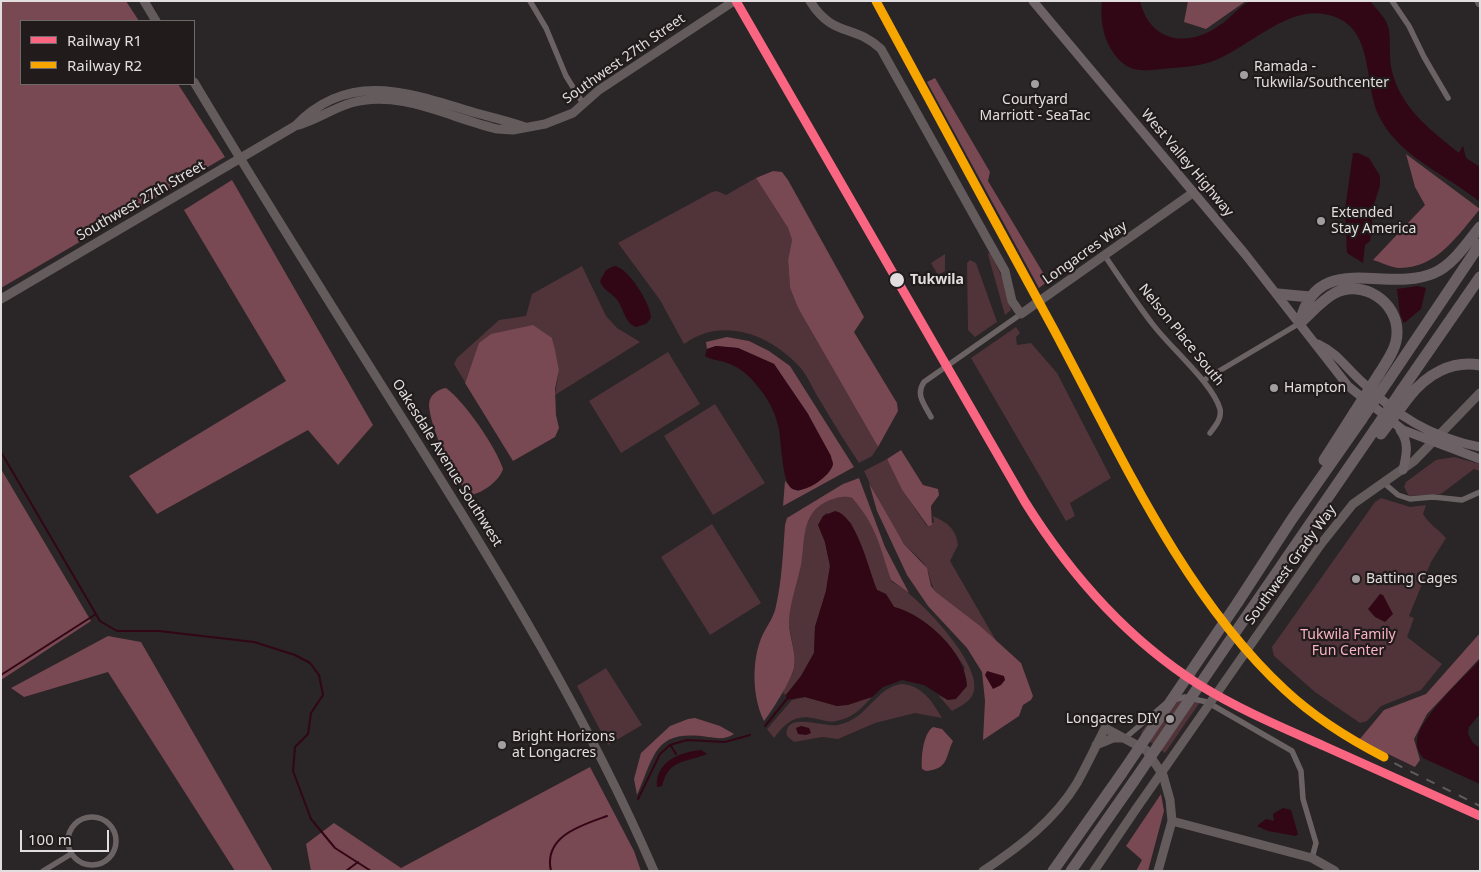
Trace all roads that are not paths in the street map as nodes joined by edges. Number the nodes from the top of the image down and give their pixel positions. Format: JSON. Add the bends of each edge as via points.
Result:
{"nodes":[{"id":1,"x":144,"y":1,"type":"edge"},
{"id":2,"x":530,"y":1,"type":"edge"},
{"id":3,"x":734,"y":1,"type":"edge"},
{"id":4,"x":810,"y":1,"type":"edge"},
{"id":5,"x":1033,"y":1,"type":"edge"},
{"id":6,"x":1392,"y":1,"type":"edge"},
{"id":7,"x":155,"y":20,"type":"edge"},
{"id":8,"x":195,"y":84,"type":"edge"},
{"id":9,"x":1448,"y":98,"type":"dead end"},
{"id":10,"x":584,"y":105,"type":"junction"},
{"id":11,"x":240,"y":159,"type":"junction"},
{"id":12,"x":1194,"y":192,"type":"junction"},
{"id":13,"x":1479,"y":228,"type":"edge"},
{"id":14,"x":1480,"y":244,"type":"edge"},
{"id":15,"x":1105,"y":256,"type":"junction"},
{"id":16,"x":1480,"y":277,"type":"edge"},
{"id":17,"x":1278,"y":294,"type":"junction"},
{"id":18,"x":1310,"y":297,"type":"junction"},
{"id":19,"x":1,"y":299,"type":"edge"},
{"id":20,"x":1021,"y":314,"type":"junction"},
{"id":21,"x":1300,"y":324,"type":"junction"},
{"id":22,"x":1318,"y":344,"type":"junction"},
{"id":23,"x":1479,"y":365,"type":"edge"},
{"id":24,"x":1383,"y":377,"type":"junction"},
{"id":25,"x":1204,"y":380,"type":"junction"},
{"id":26,"x":1480,"y":393,"type":"edge"},
{"id":27,"x":1405,"y":394,"type":"junction"},
{"id":28,"x":931,"y":417,"type":"dead end"},
{"id":29,"x":1397,"y":426,"type":"junction"},
{"id":30,"x":1210,"y":433,"type":"dead end"},
{"id":31,"x":1441,"y":436,"type":"junction"},
{"id":32,"x":1434,"y":443,"type":"junction"},
{"id":33,"x":1480,"y":447,"type":"edge"},
{"id":34,"x":1480,"y":459,"type":"edge"},
{"id":35,"x":1403,"y":470,"type":"junction"},
{"id":36,"x":1384,"y":483,"type":"junction"},
{"id":37,"x":1480,"y":492,"type":"edge"},
{"id":38,"x":1125,"y":738,"type":"junction"},
{"id":39,"x":1096,"y":745,"type":"junction"},
{"id":40,"x":1172,"y":821,"type":"junction"},
{"id":41,"x":71,"y":854,"type":"junction"},
{"id":42,"x":1312,"y":858,"type":"junction"},
{"id":43,"x":43,"y":871,"type":"edge"},
{"id":44,"x":654,"y":871,"type":"edge"},
{"id":45,"x":982,"y":871,"type":"edge"},
{"id":46,"x":1053,"y":871,"type":"edge"},
{"id":47,"x":1071,"y":871,"type":"edge"},
{"id":48,"x":1094,"y":871,"type":"edge"},
{"id":49,"x":1158,"y":871,"type":"edge"},
{"id":50,"x":1335,"y":871,"type":"edge"}],
"edges":[{"from":1,"to":7,"type":"street"},
{"from":2,"to":10,"type":"street","via":[[546,28],[566,76]]},
{"from":3,"to":10,"type":"street","name":"Southwest 27th Street","via":[[599,90]]},
{"from":4,"to":20,"type":"street","via":[[830,24],[877,45],[1005,270],[1012,301]]},
{"from":5,"to":12,"type":"main road","name":"West Valley Highway"},
{"from":6,"to":9,"type":"street"},
{"from":8,"to":11,"type":"street","name":"Oakesdale Avenue Southwest"},
{"from":10,"to":11,"type":"street","name":"Southwest 27th Street","via":[[559,119],[525,127],[410,92],[379,90],[351,94],[306,114],[295,126]]},
{"from":11,"to":19,"type":"street","name":"Southwest 27th Street"},
{"from":11,"to":44,"type":"street","name":"Oakesdale Avenue Southwest","via":[[548,656]]},
{"from":12,"to":15,"type":"street","name":"Longacres Way"},
{"from":12,"to":17,"type":"main road","name":"West Valley Highway"},
{"from":13,"to":18,"type":"highway","via":[[1448,264],[1432,274],[1410,279],[1348,277],[1327,285]]},
{"from":14,"to":24,"type":"highway"},
{"from":15,"to":20,"type":"street","name":"Longacres Way"},
{"from":15,"to":25,"type":"street","name":"Nelson Place South","via":[[1151,323]]},
{"from":16,"to":27,"type":"highway"},
{"from":17,"to":18,"type":"highway"},
{"from":17,"to":21,"type":"main road","name":"West Valley Highway"},
{"from":18,"to":21,"type":"highway"},
{"from":20,"to":28,"type":"street","name":"Longacres Way","via":[[928,377],[919,388],[919,395]]},
{"from":21,"to":22,"type":"main road","name":"West Valley Highway"},
{"from":21,"to":24,"type":"highway","via":[[1324,301],[1341,291],[1358,289],[1376,295],[1392,312],[1398,334]]},
{"from":21,"to":25,"type":"street"},
{"from":22,"to":29,"type":"main road","name":"West Valley Highway","via":[[1325,359],[1348,386]]},
{"from":22,"to":31,"type":"main road","name":"West Valley Highway","via":[[1334,352],[1383,402],[1404,418]]},
{"from":23,"to":27,"type":"highway","via":[[1443,369]]},
{"from":24,"to":46,"type":"highway","bridge":true,"via":[[1238,602]]},
{"from":25,"to":30,"type":"street","name":"Nelson Place South","via":[[1220,414]]},
{"from":26,"to":31,"type":"street","name":"Southwest Grady Way"},
{"from":27,"to":47,"type":"highway","bridge":true,"via":[[1302,534]]},
{"from":29,"to":32,"type":"main road","name":"West Valley Highway"},
{"from":29,"to":35,"type":"main road","via":[[1407,442]]},
{"from":31,"to":32,"type":"street","name":"Southwest Grady Way"},
{"from":31,"to":33,"type":"main road","name":"West Valley Highway"},
{"from":32,"to":34,"type":"main road","name":"West Valley Highway"},
{"from":32,"to":35,"type":"street","name":"Southwest Grady Way"},
{"from":35,"to":36,"type":"street","name":"Southwest Grady Way"},
{"from":36,"to":37,"type":"street","via":[[1410,500],[1433,497],[1462,500]]},
{"from":36,"to":48,"type":"street","name":"Southwest Grady Way","bridge":true,"via":[[1353,504],[1321,544]]},
{"from":38,"to":39,"type":"street","via":[[1113,738]]},
{"from":38,"to":39,"type":"street","via":[[1104,728]]},
{"from":38,"to":40,"type":"street","via":[[1146,750],[1163,775]]},
{"from":38,"to":42,"type":"street","via":[[1162,705],[1185,697],[1207,702],[1287,746],[1296,757],[1300,771],[1303,799],[1316,843]]},
{"from":39,"to":45,"type":"street","via":[[1077,783],[1043,825]]},
{"from":40,"to":42,"type":"street"},
{"from":40,"to":49,"type":"street"},
{"from":41,"to":41,"type":"street","via":[[94,865],[107,859],[115,847],[110,826],[96,818],[80,820],[69,833]]},
{"from":41,"to":43,"type":"street"},
{"from":42,"to":50,"type":"street"}]}
